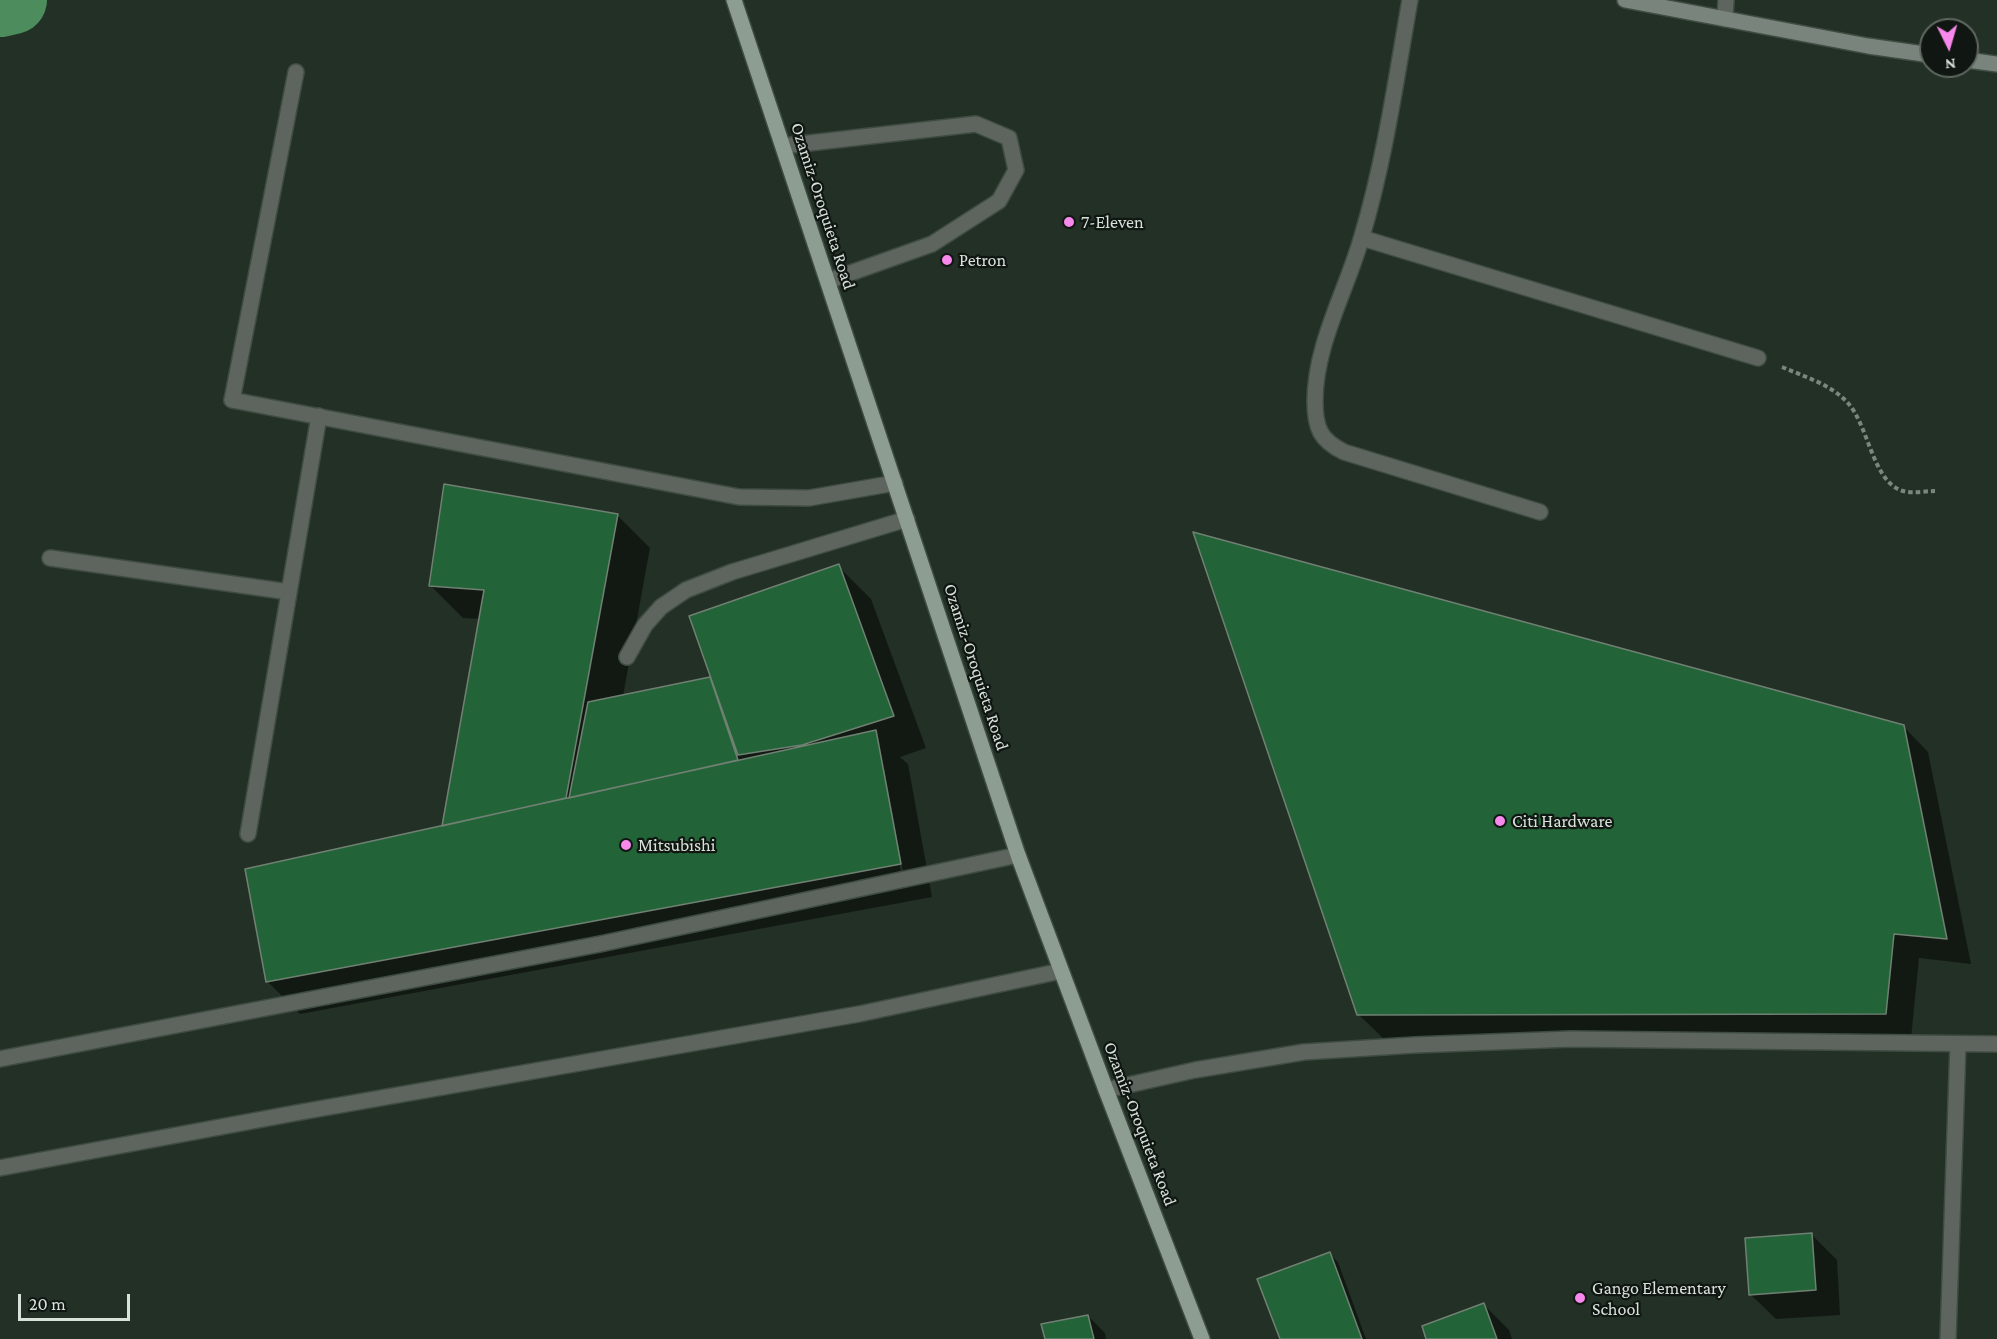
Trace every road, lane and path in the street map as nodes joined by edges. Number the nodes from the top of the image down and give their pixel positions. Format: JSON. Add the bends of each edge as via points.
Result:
{"nodes":[{"id":1,"x":735,"y":0,"type":"edge"},
{"id":2,"x":1410,"y":0,"type":"edge"},
{"id":3,"x":1625,"y":0,"type":"edge"},
{"id":4,"x":1726,"y":0,"type":"edge"},
{"id":5,"x":1725,"y":19,"type":"junction"},
{"id":6,"x":1919,"y":53,"type":"edge"},
{"id":7,"x":1979,"y":62,"type":"edge"},
{"id":8,"x":1997,"y":64,"type":"edge"},
{"id":9,"x":296,"y":72,"type":"dead end"},
{"id":10,"x":783,"y":146,"type":"junction"},
{"id":11,"x":1362,"y":238,"type":"junction"},
{"id":12,"x":828,"y":281,"type":"junction"},
{"id":13,"x":1758,"y":358,"type":"joint"},
{"id":14,"x":319,"y":416,"type":"junction"},
{"id":15,"x":895,"y":483,"type":"junction"},
{"id":16,"x":1935,"y":491,"type":"dead end"},
{"id":17,"x":1540,"y":512,"type":"dead end"},
{"id":18,"x":907,"y":519,"type":"junction"},
{"id":19,"x":50,"y":558,"type":"dead end"},
{"id":20,"x":289,"y":592,"type":"junction"},
{"id":21,"x":627,"y":657,"type":"dead end"},
{"id":22,"x":248,"y":834,"type":"dead end"},
{"id":23,"x":1018,"y":855,"type":"junction"},
{"id":24,"x":1062,"y":971,"type":"junction"},
{"id":25,"x":1958,"y":1044,"type":"junction"},
{"id":26,"x":1997,"y":1044,"type":"edge"},
{"id":27,"x":0,"y":1059,"type":"edge"},
{"id":28,"x":1106,"y":1090,"type":"junction"},
{"id":29,"x":0,"y":1168,"type":"edge"},
{"id":30,"x":1202,"y":1339,"type":"edge"},
{"id":31,"x":1948,"y":1339,"type":"edge"}],
"edges":[{"from":1,"to":10,"type":"main road","name":"Ozamiz-Oroquieta Road"},
{"from":2,"to":11,"type":"street","via":[[1376,186]]},
{"from":3,"to":5,"type":"main road"},
{"from":4,"to":5,"type":"street"},
{"from":5,"to":6,"type":"main road"},
{"from":7,"to":8,"type":"main road"},
{"from":9,"to":14,"type":"street","via":[[232,400]]},
{"from":10,"to":12,"type":"main road","name":"Ozamiz-Oroquieta Road"},
{"from":10,"to":12,"type":"street","via":[[976,124],[1009,138],[1016,170],[999,201],[932,244]]},
{"from":11,"to":13,"type":"street"},
{"from":11,"to":17,"type":"street","via":[[1319,366],[1316,419],[1324,439],[1344,452]]},
{"from":12,"to":15,"type":"main road","name":"Ozamiz-Oroquieta Road"},
{"from":13,"to":16,"type":"path","via":[[1827,386],[1848,403],[1862,423],[1882,475],[1893,487],[1905,492]]},
{"from":14,"to":15,"type":"street","via":[[739,497],[809,498]]},
{"from":14,"to":20,"type":"street"},
{"from":15,"to":18,"type":"main road","name":"Ozamiz-Oroquieta Road"},
{"from":18,"to":21,"type":"street","via":[[686,590],[645,625]]},
{"from":18,"to":23,"type":"main road","name":"Ozamiz-Oroquieta Road"},
{"from":19,"to":20,"type":"street"},
{"from":20,"to":22,"type":"street"},
{"from":23,"to":24,"type":"main road","name":"Ozamiz-Oroquieta Road"},
{"from":23,"to":27,"type":"street","via":[[600,944]]},
{"from":24,"to":28,"type":"main road","name":"Ozamiz-Oroquieta Road"},
{"from":24,"to":29,"type":"street","via":[[859,1014]]},
{"from":25,"to":26,"type":"street"},
{"from":25,"to":28,"type":"street","via":[[1571,1039],[1404,1046],[1304,1052]]},
{"from":25,"to":31,"type":"street"},
{"from":28,"to":30,"type":"main road","name":"Ozamiz-Oroquieta Road"}]}
